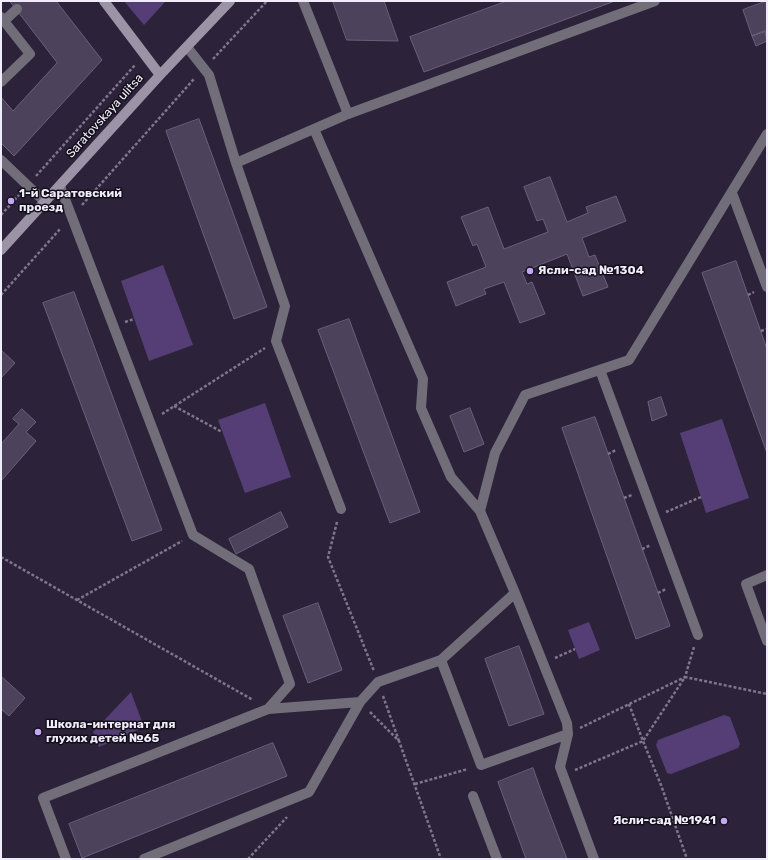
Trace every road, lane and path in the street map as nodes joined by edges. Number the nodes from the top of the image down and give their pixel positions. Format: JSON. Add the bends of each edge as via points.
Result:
{"nodes":[{"id":1,"x":104,"y":1,"type":"edge"},
{"id":2,"x":230,"y":1,"type":"edge"},
{"id":3,"x":267,"y":1,"type":"edge"},
{"id":4,"x":303,"y":1,"type":"edge"},
{"id":5,"x":655,"y":1,"type":"edge"},
{"id":6,"x":17,"y":9,"type":"dead end"},
{"id":7,"x":3,"y":19,"type":"edge"},
{"id":8,"x":187,"y":47,"type":"junction"},
{"id":9,"x":135,"y":65,"type":"dead end"},
{"id":10,"x":204,"y":68,"type":"junction"},
{"id":11,"x":160,"y":75,"type":"junction"},
{"id":12,"x":1,"y":82,"type":"edge"},
{"id":13,"x":348,"y":114,"type":"junction"},
{"id":14,"x":314,"y":129,"type":"junction"},
{"id":15,"x":767,"y":134,"type":"edge"},
{"id":16,"x":1,"y":160,"type":"edge"},
{"id":17,"x":236,"y":164,"type":"junction"},
{"id":18,"x":28,"y":185,"type":"junction"},
{"id":19,"x":60,"y":186,"type":"junction"},
{"id":20,"x":732,"y":193,"type":"junction"},
{"id":21,"x":45,"y":202,"type":"junction"},
{"id":22,"x":1,"y":215,"type":"edge"},
{"id":23,"x":72,"y":217,"type":"junction"},
{"id":24,"x":1,"y":250,"type":"edge"},
{"id":25,"x":767,"y":287,"type":"edge"},
{"id":26,"x":1,"y":294,"type":"edge"},
{"id":27,"x":767,"y":329,"type":"edge"},
{"id":28,"x":761,"y":331,"type":"dead end"},
{"id":29,"x":276,"y":341,"type":"junction"},
{"id":30,"x":600,"y":370,"type":"junction"},
{"id":31,"x":174,"y":406,"type":"junction"},
{"id":32,"x":150,"y":422,"type":"junction"},
{"id":33,"x":222,"y":432,"type":"dead end"},
{"id":34,"x":701,"y":497,"type":"dead end"},
{"id":35,"x":341,"y":509,"type":"joint"},
{"id":36,"x":480,"y":511,"type":"junction"},
{"id":37,"x":661,"y":514,"type":"dead end"},
{"id":38,"x":193,"y":535,"type":"junction"},
{"id":39,"x":1,"y":557,"type":"edge"},
{"id":40,"x":767,"y":575,"type":"edge"},
{"id":41,"x":515,"y":593,"type":"junction"},
{"id":42,"x":76,"y":600,"type":"junction"},
{"id":43,"x":698,"y":635,"type":"joint"},
{"id":44,"x":767,"y":641,"type":"edge"},
{"id":45,"x":575,"y":649,"type":"dead end"},
{"id":46,"x":441,"y":660,"type":"junction"},
{"id":47,"x":544,"y":664,"type":"junction"},
{"id":48,"x":685,"y":676,"type":"junction"},
{"id":49,"x":378,"y":682,"type":"junction"},
{"id":50,"x":767,"y":694,"type":"edge"},
{"id":51,"x":360,"y":702,"type":"junction"},
{"id":52,"x":629,"y":704,"type":"junction"},
{"id":53,"x":268,"y":709,"type":"junction"},
{"id":54,"x":568,"y":734,"type":"junction"},
{"id":55,"x":399,"y":740,"type":"junction"},
{"id":56,"x":642,"y":741,"type":"junction"},
{"id":57,"x":481,"y":765,"type":"junction"},
{"id":58,"x":563,"y":774,"type":"junction"},
{"id":59,"x":415,"y":784,"type":"junction"},
{"id":60,"x":473,"y":796,"type":"dead end"},
{"id":61,"x":289,"y":814,"type":"dead end"},
{"id":62,"x":66,"y":859,"type":"edge"},
{"id":63,"x":144,"y":859,"type":"edge"},
{"id":64,"x":248,"y":859,"type":"edge"},
{"id":65,"x":441,"y":859,"type":"edge"},
{"id":66,"x":497,"y":859,"type":"edge"},
{"id":67,"x":594,"y":859,"type":"edge"},
{"id":68,"x":687,"y":859,"type":"edge"}],
"edges":[{"from":1,"to":11,"type":"street"},
{"from":2,"to":8,"type":"street","name":"Saratovskaya ulitsa"},
{"from":3,"to":10,"type":"path"},
{"from":4,"to":13,"type":"lane"},
{"from":5,"to":13,"type":"lane"},
{"from":6,"to":7,"type":"lane"},
{"from":7,"to":12,"type":"lane","via":[[30,54]]},
{"from":8,"to":10,"type":"lane"},
{"from":8,"to":11,"type":"street","name":"Saratovskaya ulitsa"},
{"from":9,"to":18,"type":"path"},
{"from":10,"to":17,"type":"lane","via":[[209,75]]},
{"from":10,"to":23,"type":"path"},
{"from":11,"to":19,"type":"street","name":"Saratovskaya ulitsa"},
{"from":13,"to":14,"type":"lane"},
{"from":14,"to":17,"type":"lane"},
{"from":14,"to":36,"type":"lane","via":[[423,378],[421,408],[451,477]]},
{"from":15,"to":20,"type":"lane"},
{"from":16,"to":18,"type":"lane"},
{"from":17,"to":29,"type":"lane","via":[[285,306]]},
{"from":18,"to":21,"type":"lane"},
{"from":18,"to":22,"type":"path"},
{"from":19,"to":21,"type":"street","name":"Saratovskaya ulitsa"},
{"from":19,"to":23,"type":"lane"},
{"from":20,"to":25,"type":"lane"},
{"from":20,"to":30,"type":"lane","via":[[629,360]]},
{"from":21,"to":24,"type":"street","name":"Saratovskaya ulitsa"},
{"from":23,"to":26,"type":"path"},
{"from":23,"to":32,"type":"lane"},
{"from":27,"to":28,"type":"path"},
{"from":29,"to":31,"type":"path"},
{"from":29,"to":35,"type":"lane"},
{"from":30,"to":36,"type":"lane","via":[[525,395],[495,453]]},
{"from":30,"to":43,"type":"lane"},
{"from":31,"to":32,"type":"path"},
{"from":31,"to":33,"type":"path"},
{"from":32,"to":38,"type":"lane"},
{"from":34,"to":37,"type":"path"},
{"from":35,"to":49,"type":"path","via":[[328,557]]},
{"from":36,"to":41,"type":"lane"},
{"from":38,"to":42,"type":"path"},
{"from":38,"to":53,"type":"lane","via":[[249,570],[290,684]]},
{"from":39,"to":42,"type":"path"},
{"from":40,"to":44,"type":"lane","via":[[746,584]]},
{"from":41,"to":46,"type":"lane"},
{"from":41,"to":47,"type":"lane"},
{"from":42,"to":53,"type":"path"},
{"from":43,"to":48,"type":"path"},
{"from":45,"to":47,"type":"path"},
{"from":46,"to":49,"type":"lane"},
{"from":46,"to":57,"type":"lane"},
{"from":47,"to":54,"type":"lane","via":[[567,723]]},
{"from":48,"to":50,"type":"path"},
{"from":48,"to":52,"type":"path"},
{"from":48,"to":56,"type":"path"},
{"from":49,"to":51,"type":"lane"},
{"from":49,"to":55,"type":"path"},
{"from":51,"to":53,"type":"lane"},
{"from":51,"to":55,"type":"path"},
{"from":51,"to":63,"type":"lane","via":[[310,792]]},
{"from":52,"to":54,"type":"path"},
{"from":52,"to":56,"type":"path"},
{"from":53,"to":62,"type":"lane","via":[[43,798]]},
{"from":54,"to":57,"type":"lane"},
{"from":54,"to":58,"type":"lane","via":[[560,767]]},
{"from":55,"to":59,"type":"path"},
{"from":56,"to":58,"type":"path"},
{"from":56,"to":68,"type":"path"},
{"from":57,"to":59,"type":"path"},
{"from":58,"to":67,"type":"lane"},
{"from":59,"to":65,"type":"path"},
{"from":60,"to":66,"type":"lane"},
{"from":61,"to":64,"type":"path"}]}
